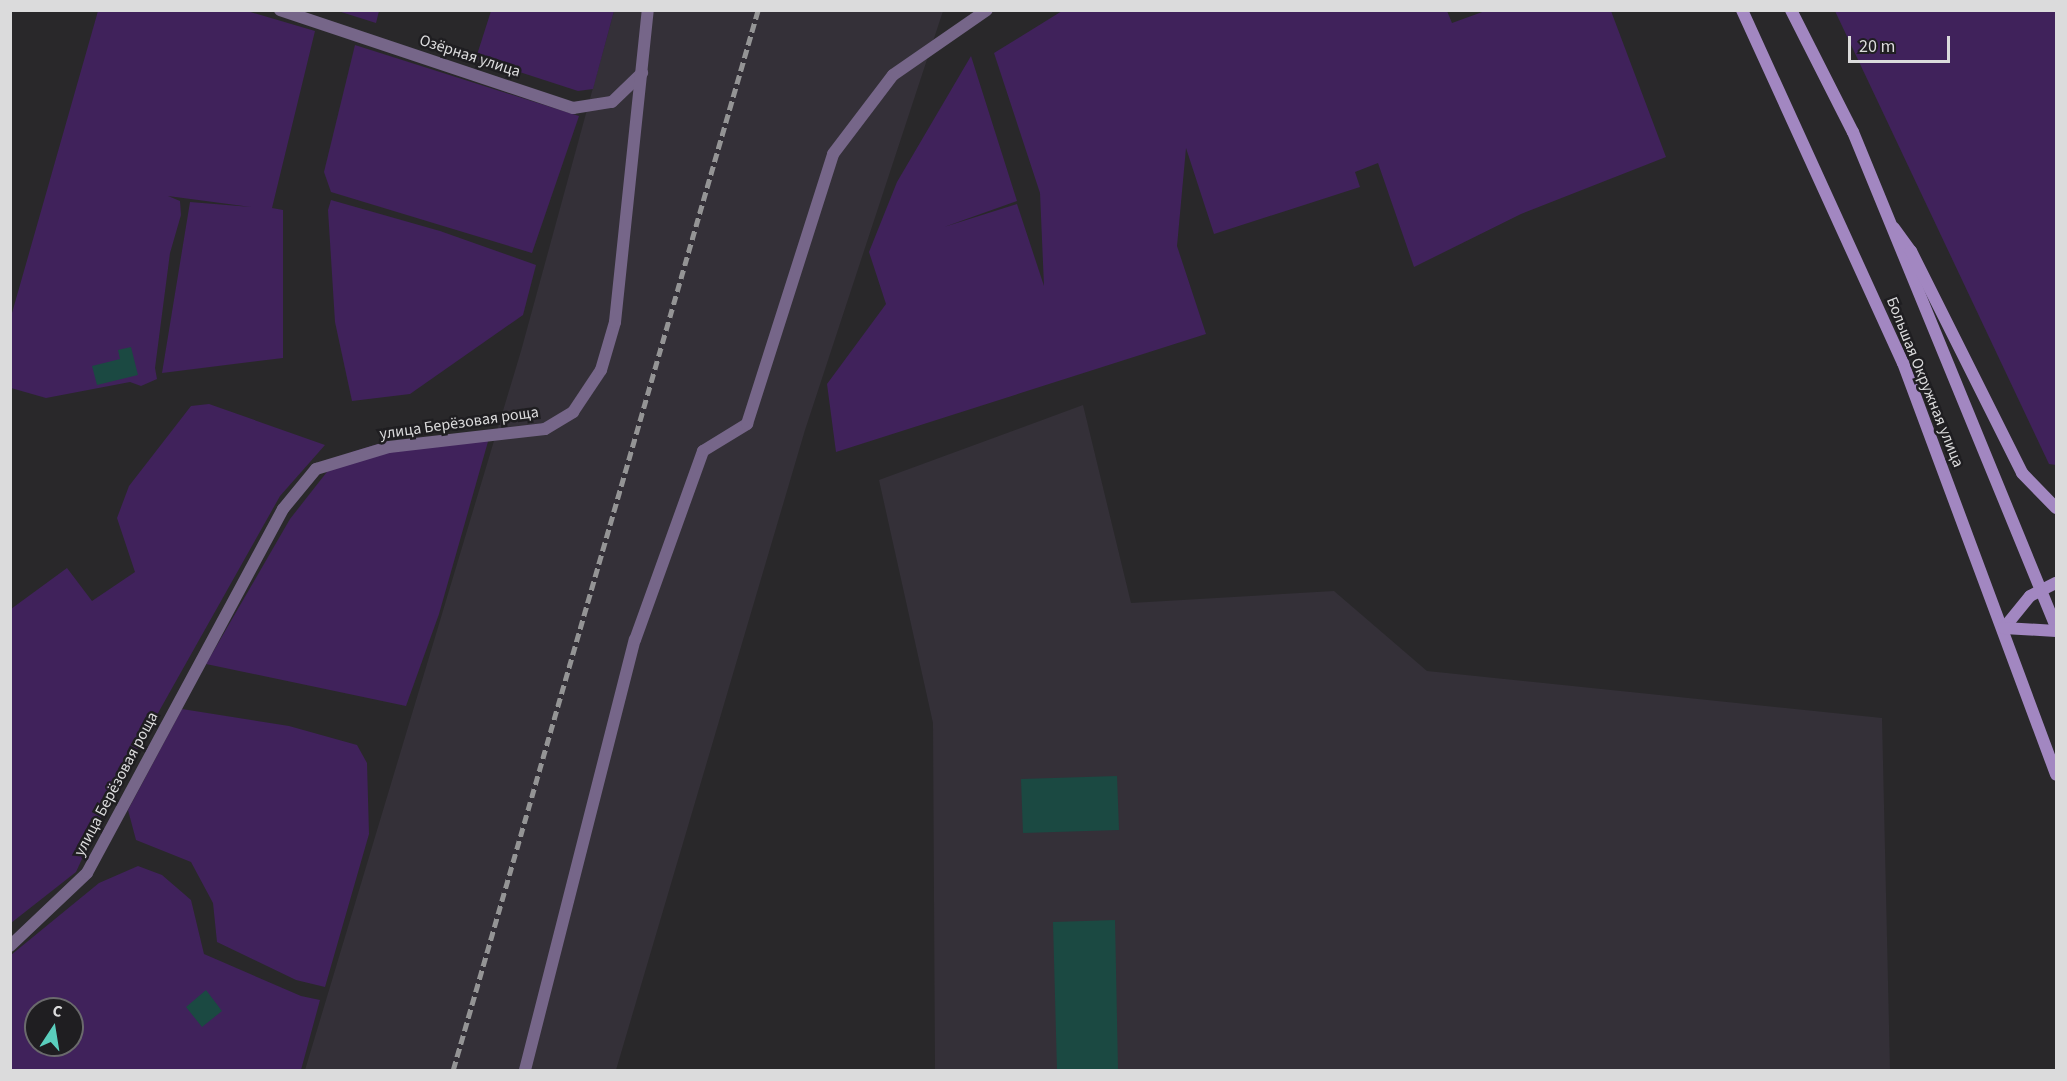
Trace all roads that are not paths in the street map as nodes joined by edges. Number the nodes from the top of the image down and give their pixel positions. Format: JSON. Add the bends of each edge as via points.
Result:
{"nodes":[{"id":1,"x":280,"y":10,"type":"edge"},
{"id":2,"x":648,"y":10,"type":"edge"},
{"id":3,"x":987,"y":10,"type":"edge"},
{"id":4,"x":1742,"y":10,"type":"edge"},
{"id":5,"x":1791,"y":10,"type":"edge"},
{"id":6,"x":642,"y":73,"type":"junction"},
{"id":7,"x":1884,"y":215,"type":"junction"},
{"id":8,"x":2056,"y":508,"type":"edge"},
{"id":9,"x":2056,"y":584,"type":"edge"},
{"id":10,"x":2043,"y":589,"type":"junction"},
{"id":11,"x":2004,"y":628,"type":"junction"},
{"id":12,"x":2056,"y":629,"type":"edge"},
{"id":13,"x":2056,"y":774,"type":"edge"},
{"id":14,"x":10,"y":946,"type":"edge"},
{"id":15,"x":525,"y":1071,"type":"edge"}],
"edges":[{"from":1,"to":6,"type":"lane","name":"Озёрная улица","via":[[573,108],[612,102]]},
{"from":2,"to":6,"type":"lane","name":"улица Берёзовая роща"},
{"from":3,"to":15,"type":"lane","via":[[893,75],[833,154],[747,424],[703,451],[635,640]]},
{"from":4,"to":11,"type":"main road","name":"Большая Окружная улица","via":[[1903,363]]},
{"from":5,"to":7,"type":"main road","name":"Большая Окружная улица","via":[[1852,132]]},
{"from":6,"to":14,"type":"lane","name":"улица Берёзовая роща","via":[[615,322],[601,370],[573,412],[545,429],[389,447],[316,469],[283,509],[87,873]]},
{"from":7,"to":8,"type":"main road","via":[[1911,251],[2022,473]]},
{"from":7,"to":10,"type":"main road","name":"Большая Окружная улица"},
{"from":9,"to":10,"type":"main road"},
{"from":10,"to":11,"type":"main road","via":[[2030,596]]},
{"from":10,"to":12,"type":"main road","name":"Большая Окружная улица"},
{"from":11,"to":12,"type":"main road"},
{"from":11,"to":13,"type":"main road","name":"Большая Окружная улица"}]}
